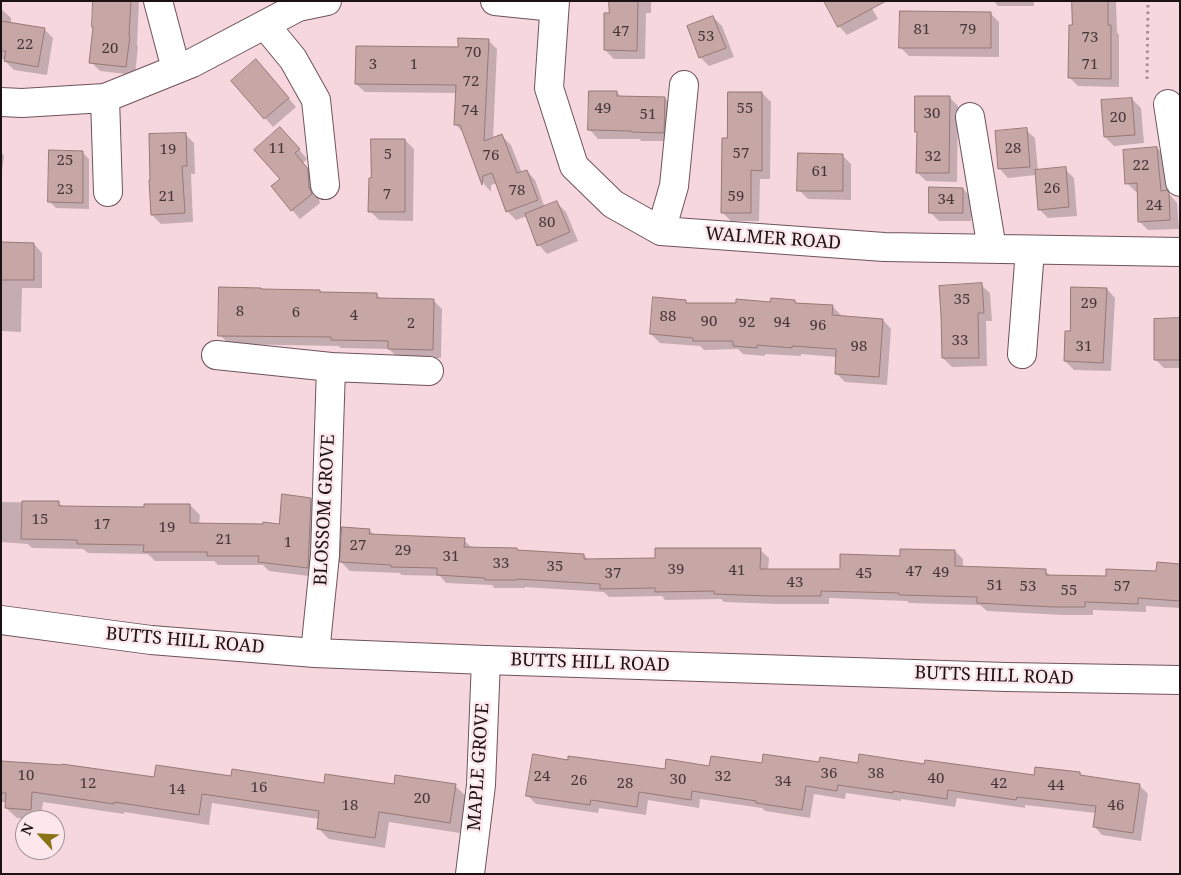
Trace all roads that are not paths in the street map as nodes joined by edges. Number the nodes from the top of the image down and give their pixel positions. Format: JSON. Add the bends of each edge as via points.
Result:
{"nodes":[{"id":1,"x":158,"y":1,"type":"edge"},
{"id":2,"x":327,"y":1,"type":"edge"},
{"id":3,"x":495,"y":1,"type":"edge"},
{"id":4,"x":555,"y":4,"type":"edge"},
{"id":5,"x":265,"y":24,"type":"junction"},
{"id":6,"x":176,"y":69,"type":"junction"},
{"id":7,"x":684,"y":85,"type":"dead end"},
{"id":8,"x":105,"y":98,"type":"junction"},
{"id":9,"x":1,"y":102,"type":"edge"},
{"id":10,"x":1168,"y":104,"type":"dead end"},
{"id":11,"x":970,"y":117,"type":"dead end"},
{"id":12,"x":1180,"y":182,"type":"edge"},
{"id":13,"x":325,"y":185,"type":"dead end"},
{"id":14,"x":108,"y":192,"type":"dead end"},
{"id":15,"x":662,"y":232,"type":"junction"},
{"id":16,"x":992,"y":249,"type":"junction"},
{"id":17,"x":1030,"y":250,"type":"junction"},
{"id":18,"x":1180,"y":252,"type":"edge"},
{"id":19,"x":1022,"y":354,"type":"dead end"},
{"id":20,"x":216,"y":355,"type":"dead end"},
{"id":21,"x":331,"y":367,"type":"junction"},
{"id":22,"x":429,"y":370,"type":"dead end"},
{"id":23,"x":1,"y":620,"type":"edge"},
{"id":24,"x":314,"y":653,"type":"junction"},
{"id":25,"x":486,"y":660,"type":"junction"},
{"id":26,"x":1180,"y":680,"type":"edge"},
{"id":27,"x":470,"y":874,"type":"edge"}],
"edges":[{"from":1,"to":6,"type":"street"},
{"from":2,"to":5,"type":"street","via":[[298,7]]},
{"from":3,"to":4,"type":"street"},
{"from":4,"to":15,"type":"street","name":"WALMER ROAD","via":[[549,88],[574,166],[613,204]]},
{"from":5,"to":6,"type":"street"},
{"from":5,"to":13,"type":"street","via":[[293,59],[316,100]]},
{"from":6,"to":8,"type":"street"},
{"from":7,"to":15,"type":"street","via":[[674,186]]},
{"from":8,"to":9,"type":"street","via":[[22,104]]},
{"from":8,"to":14,"type":"street"},
{"from":10,"to":12,"type":"street"},
{"from":11,"to":16,"type":"street"},
{"from":15,"to":16,"type":"street","name":"WALMER ROAD","via":[[884,247]]},
{"from":16,"to":17,"type":"street","name":"WALMER ROAD"},
{"from":17,"to":18,"type":"street","name":"WALMER ROAD"},
{"from":17,"to":19,"type":"street"},
{"from":20,"to":21,"type":"street"},
{"from":21,"to":22,"type":"street"},
{"from":21,"to":24,"type":"street","name":"BLOSSOM GROVE","via":[[325,555]]},
{"from":23,"to":24,"type":"street","name":"BUTTS HILL ROAD","via":[[151,640]]},
{"from":24,"to":25,"type":"street","name":"BUTTS HILL ROAD"},
{"from":25,"to":26,"type":"street","name":"BUTTS HILL ROAD"},
{"from":25,"to":27,"type":"street","name":"MAPLE GROVE","via":[[481,785]]}]}
